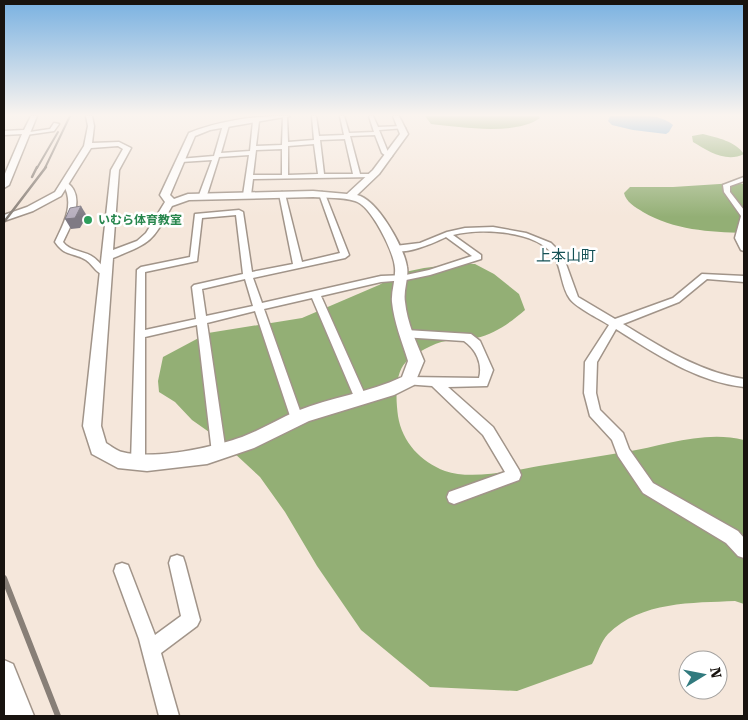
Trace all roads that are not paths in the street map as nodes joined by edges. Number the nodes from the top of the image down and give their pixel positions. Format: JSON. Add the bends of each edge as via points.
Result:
{"nodes":[{"id":1,"x":19,"y":150,"type":"edge"},
{"id":2,"x":86,"y":150,"type":"edge"},
{"id":3,"x":126,"y":150,"type":"edge"},
{"id":4,"x":186,"y":150,"type":"edge"},
{"id":5,"x":218,"y":150,"type":"edge"},
{"id":6,"x":252,"y":150,"type":"joint"},
{"id":7,"x":285,"y":150,"type":"edge"},
{"id":8,"x":318,"y":150,"type":"edge"},
{"id":9,"x":350,"y":150,"type":"edge"},
{"id":10,"x":384,"y":150,"type":"edge"},
{"id":11,"x":393,"y":150,"type":"edge"},
{"id":12,"x":216,"y":156,"type":"junction"},
{"id":13,"x":389,"y":156,"type":"junction"},
{"id":14,"x":181,"y":160,"type":"junction"},
{"id":15,"x":285,"y":176,"type":"junction"},
{"id":16,"x":321,"y":176,"type":"junction"},
{"id":17,"x":357,"y":176,"type":"junction"},
{"id":18,"x":373,"y":176,"type":"junction"},
{"id":19,"x":250,"y":177,"type":"junction"},
{"id":20,"x":744,"y":179,"type":"edge"},
{"id":21,"x":4,"y":184,"type":"edge"},
{"id":22,"x":66,"y":184,"type":"junction"},
{"id":23,"x":282,"y":194,"type":"junction"},
{"id":24,"x":322,"y":194,"type":"junction"},
{"id":25,"x":203,"y":195,"type":"junction"},
{"id":26,"x":242,"y":195,"type":"junction"},
{"id":27,"x":350,"y":196,"type":"junction"},
{"id":28,"x":172,"y":202,"type":"junction"},
{"id":29,"x":239,"y":212,"type":"junction"},
{"id":30,"x":744,"y":216,"type":"edge"},
{"id":31,"x":4,"y":218,"type":"edge"},
{"id":32,"x":448,"y":235,"type":"junction"},
{"id":33,"x":744,"y":248,"type":"edge"},
{"id":34,"x":395,"y":249,"type":"junction"},
{"id":35,"x":107,"y":256,"type":"junction"},
{"id":36,"x":298,"y":265,"type":"junction"},
{"id":37,"x":105,"y":272,"type":"junction"},
{"id":38,"x":248,"y":276,"type":"junction"},
{"id":39,"x":400,"y":279,"type":"junction"},
{"id":40,"x":744,"y":280,"type":"edge"},
{"id":41,"x":315,"y":294,"type":"junction"},
{"id":42,"x":258,"y":308,"type":"junction"},
{"id":43,"x":202,"y":320,"type":"junction"},
{"id":44,"x":615,"y":323,"type":"junction"},
{"id":45,"x":406,"y":334,"type":"junction"},
{"id":46,"x":140,"y":335,"type":"junction"},
{"id":47,"x":408,"y":381,"type":"junction"},
{"id":48,"x":435,"y":382,"type":"junction"},
{"id":49,"x":744,"y":383,"type":"edge"},
{"id":50,"x":360,"y":399,"type":"junction"},
{"id":51,"x":297,"y":419,"type":"junction"},
{"id":52,"x":219,"y":452,"type":"junction"},
{"id":53,"x":138,"y":462,"type":"junction"},
{"id":54,"x":454,"y":497,"type":"dead end"},
{"id":55,"x":744,"y":550,"type":"edge"},
{"id":56,"x":177,"y":563,"type":"dead end"},
{"id":57,"x":122,"y":571,"type":"dead end"},
{"id":58,"x":150,"y":650,"type":"junction"},
{"id":59,"x":4,"y":673,"type":"edge"},
{"id":60,"x":13,"y":710,"type":"edge"},
{"id":61,"x":169,"y":716,"type":"edge"}],
"edges":[{"from":1,"to":21,"type":"street"},
{"from":2,"to":22,"type":"street"},
{"from":3,"to":35,"type":"street","via":[[115,170]]},
{"from":4,"to":14,"type":"street"},
{"from":5,"to":12,"type":"street"},
{"from":6,"to":12,"type":"street"},
{"from":6,"to":19,"type":"street"},
{"from":7,"to":15,"type":"street"},
{"from":8,"to":16,"type":"street"},
{"from":9,"to":17,"type":"street"},
{"from":10,"to":13,"type":"street"},
{"from":11,"to":13,"type":"street"},
{"from":12,"to":14,"type":"street"},
{"from":12,"to":25,"type":"street"},
{"from":13,"to":18,"type":"street"},
{"from":14,"to":28,"type":"street","via":[[165,195]]},
{"from":15,"to":16,"type":"street"},
{"from":15,"to":19,"type":"street"},
{"from":16,"to":17,"type":"street"},
{"from":17,"to":18,"type":"street"},
{"from":18,"to":27,"type":"street"},
{"from":19,"to":26,"type":"street"},
{"from":20,"to":30,"type":"street","via":[[726,185],[727,192]]},
{"from":22,"to":31,"type":"street","via":[[53,199]]},
{"from":22,"to":37,"type":"street","via":[[74,201],[70,219],[58,242],[66,251],[88,256],[96,267]]},
{"from":23,"to":24,"type":"street"},
{"from":23,"to":26,"type":"street"},
{"from":23,"to":36,"type":"street"},
{"from":24,"to":27,"type":"street"},
{"from":24,"to":36,"type":"street","via":[[345,255]]},
{"from":25,"to":26,"type":"street"},
{"from":25,"to":28,"type":"street"},
{"from":26,"to":29,"type":"street"},
{"from":27,"to":34,"type":"street","via":[[367,204],[376,214]]},
{"from":28,"to":35,"type":"street","via":[[141,243]]},
{"from":29,"to":38,"type":"street"},
{"from":29,"to":46,"type":"street","via":[[198,216],[194,259],[141,270]]},
{"from":30,"to":33,"type":"street","via":[[738,238]]},
{"from":32,"to":34,"type":"street","via":[[421,245]]},
{"from":32,"to":39,"type":"street","via":[[478,257],[445,270]]},
{"from":32,"to":44,"type":"street","via":[[477,230],[504,231],[544,243],[557,255],[574,299]]},
{"from":34,"to":39,"type":"street","via":[[401,267]]},
{"from":35,"to":37,"type":"street"},
{"from":36,"to":38,"type":"street"},
{"from":37,"to":53,"type":"street","via":[[92,426],[98,448],[118,460]]},
{"from":38,"to":42,"type":"street"},
{"from":38,"to":43,"type":"street","via":[[197,287]]},
{"from":39,"to":41,"type":"street","via":[[381,279]]},
{"from":39,"to":45,"type":"street","via":[[398,301]]},
{"from":40,"to":44,"type":"street","via":[[706,276],[676,300]]},
{"from":41,"to":42,"type":"street"},
{"from":41,"to":50,"type":"street"},
{"from":42,"to":43,"type":"street"},
{"from":42,"to":51,"type":"street"},
{"from":43,"to":46,"type":"street"},
{"from":43,"to":52,"type":"street"},
{"from":44,"to":49,"type":"street","via":[[674,361]]},
{"from":44,"to":55,"type":"street","via":[[591,362],[590,393],[594,412],[618,437],[623,452],[648,488],[732,537]]},
{"from":45,"to":47,"type":"street","via":[[416,361]]},
{"from":45,"to":48,"type":"street","via":[[467,337],[476,344],[487,370],[483,383]]},
{"from":46,"to":53,"type":"street"},
{"from":47,"to":48,"type":"street"},
{"from":47,"to":50,"type":"street"},
{"from":48,"to":54,"type":"street","via":[[488,430],[514,475]]},
{"from":50,"to":51,"type":"street"},
{"from":51,"to":52,"type":"street","via":[[248,443]]},
{"from":52,"to":53,"type":"street"},
{"from":56,"to":58,"type":"street","via":[[191,620]]},
{"from":57,"to":58,"type":"street"},
{"from":58,"to":61,"type":"street"},
{"from":59,"to":60,"type":"street"}]}
